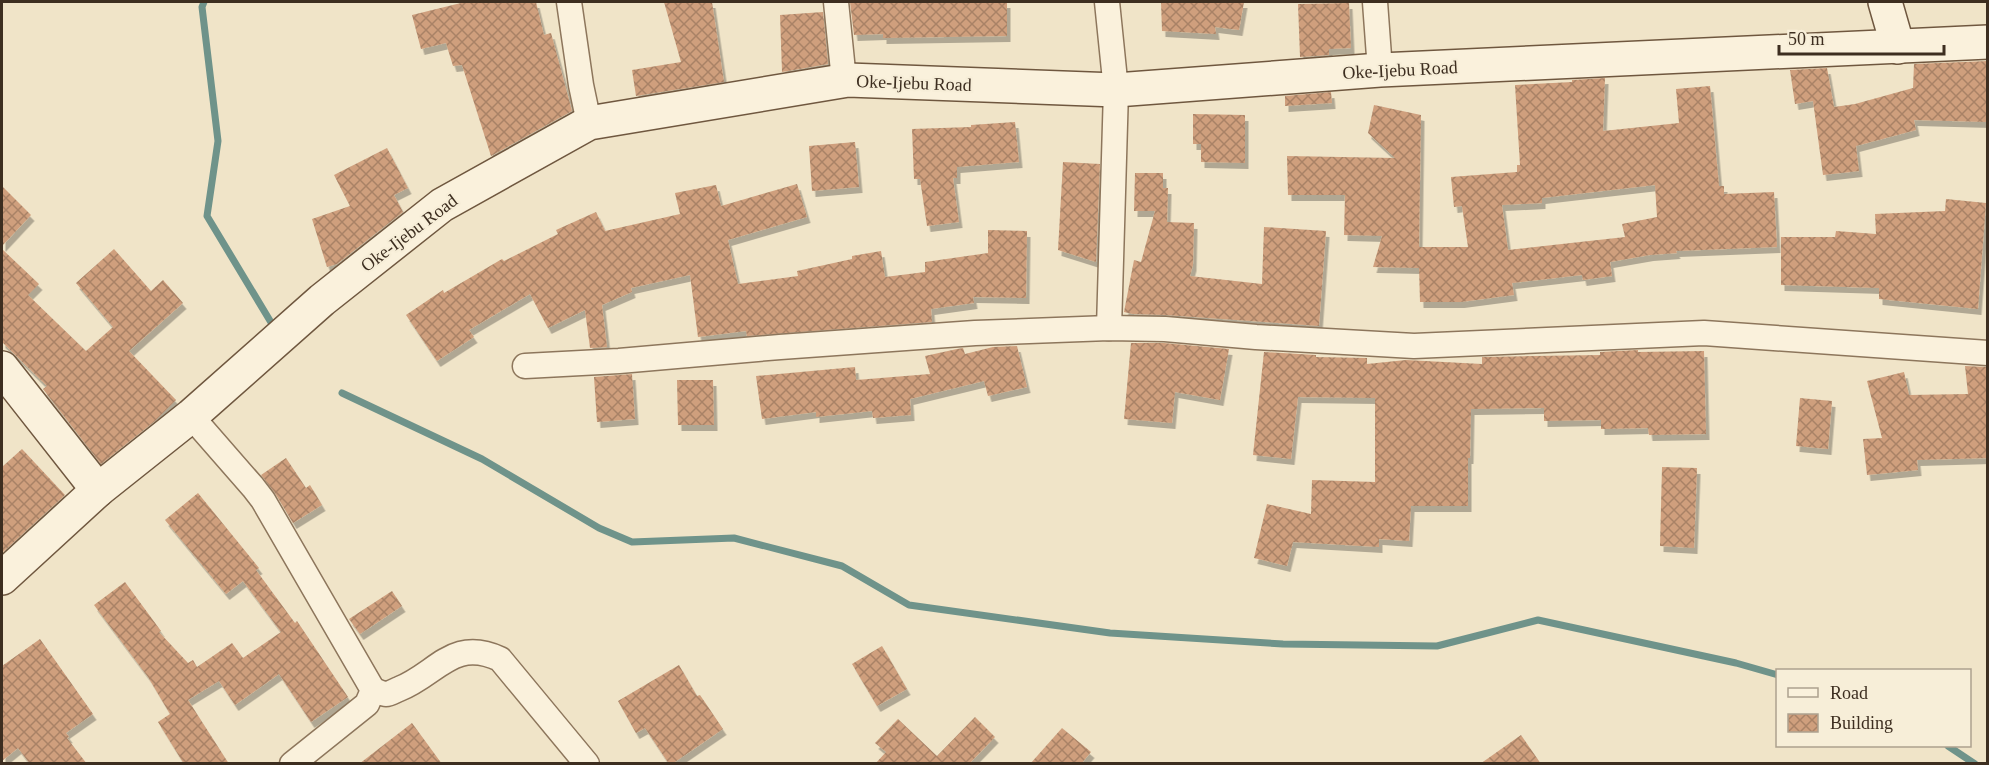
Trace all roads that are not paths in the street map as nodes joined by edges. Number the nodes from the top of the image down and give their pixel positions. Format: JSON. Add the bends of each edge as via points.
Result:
{"nodes":[{"id":1,"x":569,"y":2,"type":"edge"},
{"id":2,"x":836,"y":2,"type":"edge"},
{"id":3,"x":1107,"y":2,"type":"edge"},
{"id":4,"x":1375,"y":2,"type":"edge"},
{"id":5,"x":1885,"y":2,"type":"edge"},
{"id":6,"x":1988,"y":42,"type":"edge"},
{"id":7,"x":1898,"y":47,"type":"junction"},
{"id":8,"x":1380,"y":70,"type":"junction"},
{"id":9,"x":848,"y":80,"type":"junction"},
{"id":10,"x":1116,"y":90,"type":"junction"},
{"id":11,"x":589,"y":123,"type":"junction"},
{"id":12,"x":1109,"y":328,"type":"junction"},
{"id":13,"x":1988,"y":353,"type":"edge"},
{"id":14,"x":525,"y":366,"type":"dead end"},
{"id":15,"x":2,"y":368,"type":"edge"},
{"id":16,"x":191,"y":416,"type":"junction"},
{"id":17,"x":98,"y":490,"type":"junction"},
{"id":18,"x":2,"y":578,"type":"edge"},
{"id":19,"x":373,"y":690,"type":"junction"},
{"id":20,"x":292,"y":764,"type":"edge"},
{"id":21,"x":587,"y":764,"type":"edge"}],
"edges":[{"from":1,"to":11,"type":"street"},
{"from":2,"to":9,"type":"street","via":[[843,71]]},
{"from":3,"to":10,"type":"street"},
{"from":4,"to":8,"type":"street"},
{"from":5,"to":7,"type":"main road"},
{"from":6,"to":7,"type":"main road","name":"Oke-Ijebu Road"},
{"from":7,"to":8,"type":"main road","name":"Oke-Ijebu Road"},
{"from":8,"to":10,"type":"main road","name":"Oke-Ijebu Road"},
{"from":9,"to":10,"type":"main road","name":"Oke-Ijebu Road"},
{"from":9,"to":11,"type":"main road","name":"Oke-Ijebu Road"},
{"from":10,"to":12,"type":"street"},
{"from":11,"to":16,"type":"main road","name":"Oke-Ijebu Road","via":[[441,205],[322,300]]},
{"from":12,"to":13,"type":"street","via":[[1414,346],[1704,333]]},
{"from":12,"to":14,"type":"street","via":[[975,333]]},
{"from":15,"to":17,"type":"main road"},
{"from":16,"to":17,"type":"main road","name":"Oke-Ijebu Road"},
{"from":16,"to":19,"type":"street","via":[[262,500]]},
{"from":17,"to":18,"type":"main road","name":"Oke-Ijebu Road"},
{"from":19,"to":20,"type":"street","via":[[367,704]]},
{"from":19,"to":21,"type":"street","via":[[386,694],[410,684],[447,658],[472,652],[488,654],[500,659]]}]}
